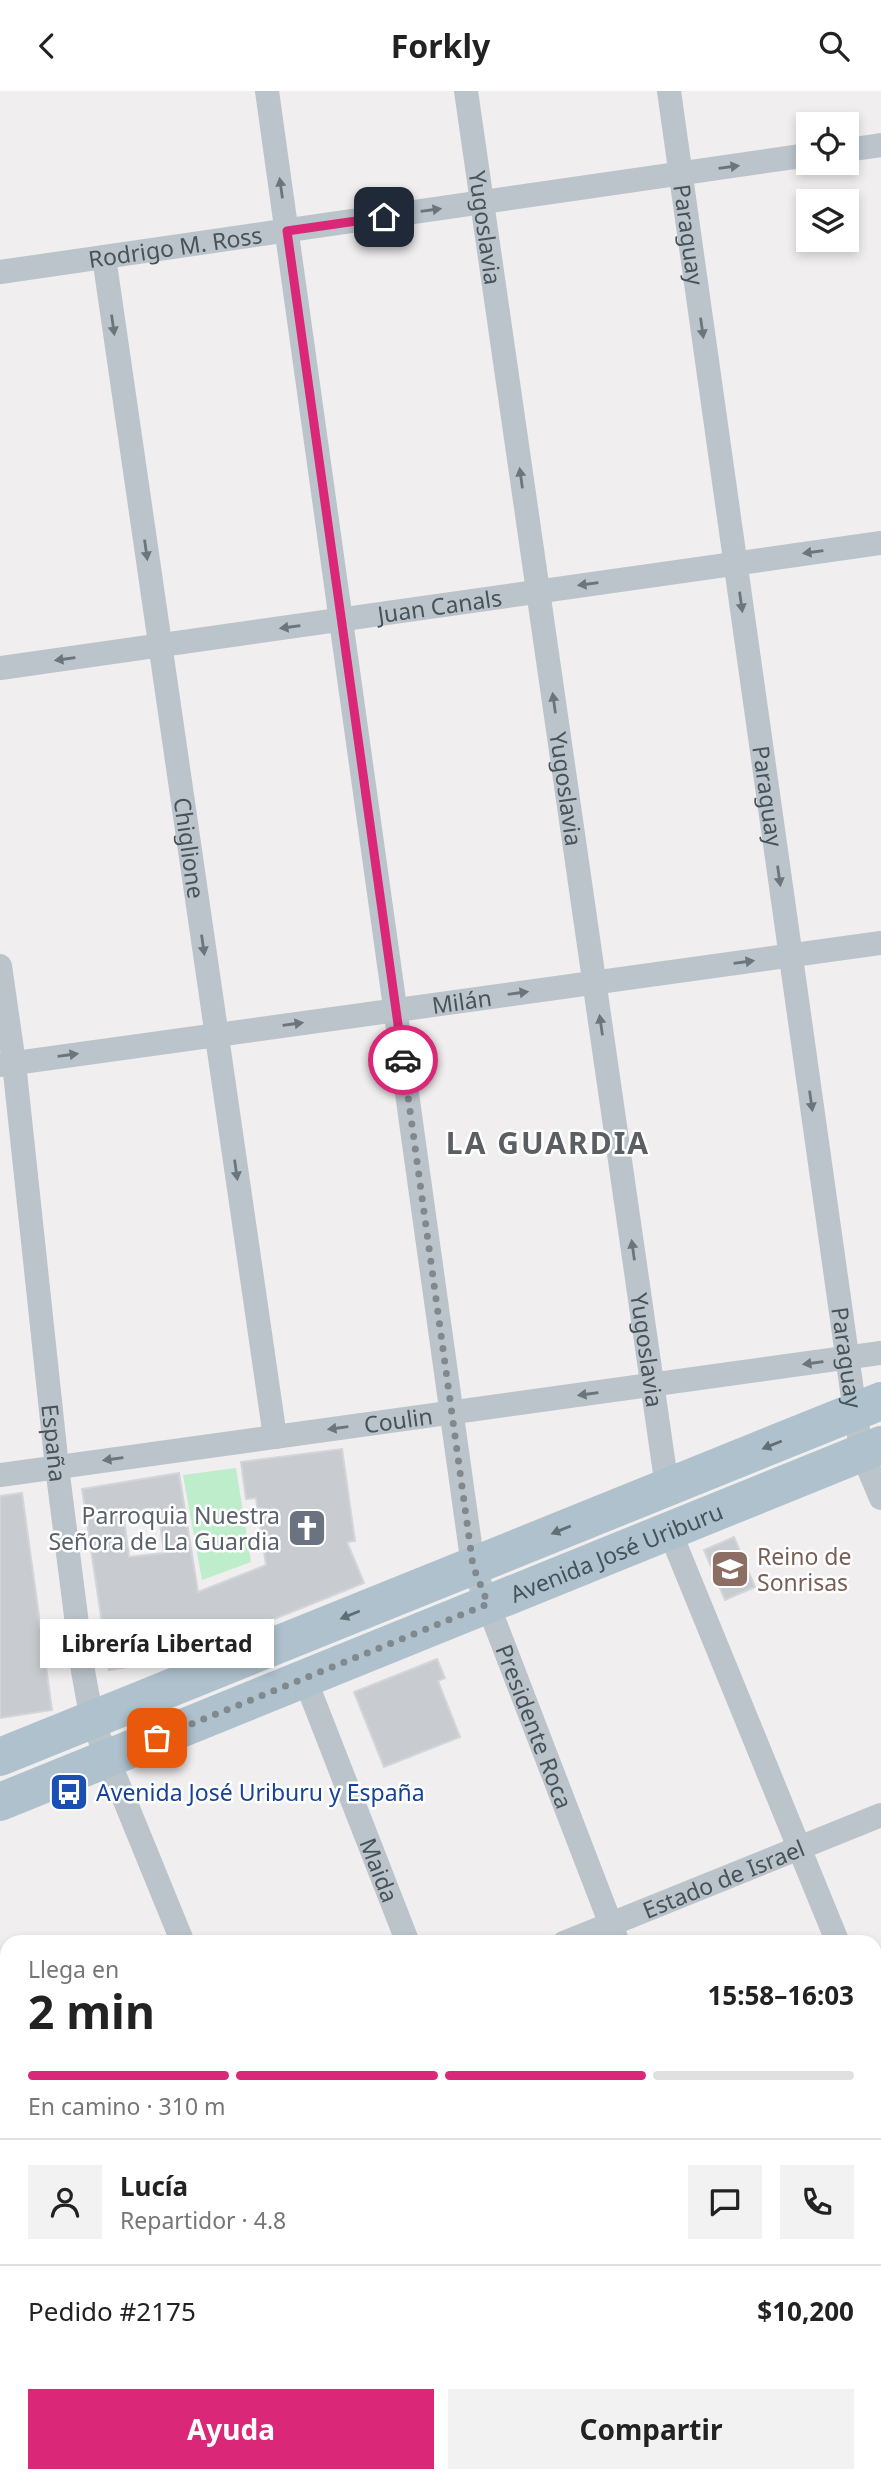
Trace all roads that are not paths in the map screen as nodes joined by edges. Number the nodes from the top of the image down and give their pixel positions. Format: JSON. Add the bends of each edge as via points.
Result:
{"nodes":[{"id":1,"x":267,"y":91,"type":"edge"},
{"id":2,"x":466,"y":91,"type":"edge"},
{"id":3,"x":669,"y":91,"type":"edge"},
{"id":4,"x":881,"y":145,"type":"edge"},
{"id":5,"x":859,"y":148,"type":"edge"},
{"id":6,"x":796,"y":157,"type":"edge"},
{"id":7,"x":681,"y":174,"type":"junction"},
{"id":8,"x":482,"y":202,"type":"junction"},
{"id":9,"x":287,"y":231,"type":"junction"},
{"id":10,"x":104,"y":257,"type":"junction"},
{"id":11,"x":0,"y":272,"type":"edge"},
{"id":12,"x":881,"y":543,"type":"edge"},
{"id":13,"x":735,"y":563,"type":"junction"},
{"id":14,"x":538,"y":591,"type":"junction"},
{"id":15,"x":341,"y":619,"type":"junction"},
{"id":16,"x":160,"y":645,"type":"junction"},
{"id":17,"x":0,"y":668,"type":"edge"},
{"id":18,"x":881,"y":943,"type":"edge"},
{"id":19,"x":790,"y":956,"type":"junction"},
{"id":20,"x":0,"y":966,"type":"edge"},
{"id":21,"x":594,"y":983,"type":"junction"},
{"id":22,"x":396,"y":1010,"type":"junction"},
{"id":23,"x":216,"y":1035,"type":"junction"},
{"id":24,"x":7,"y":1064,"type":"edge"},
{"id":25,"x":881,"y":1353,"type":"edge"},
{"id":26,"x":846,"y":1358,"type":"junction"},
{"id":27,"x":652,"y":1385,"type":"junction"},
{"id":28,"x":868,"y":1406,"type":"edge"},
{"id":29,"x":452,"y":1412,"type":"junction"},
{"id":30,"x":275,"y":1437,"type":"junction"},
{"id":31,"x":871,"y":1449,"type":"edge"},
{"id":32,"x":57,"y":1467,"type":"junction"},
{"id":33,"x":0,"y":1475,"type":"edge"},
{"id":34,"x":667,"y":1487,"type":"junction"},
{"id":35,"x":881,"y":1498,"type":"edge"},
{"id":36,"x":670,"y":1532,"type":"junction"},
{"id":37,"x":473,"y":1566,"type":"junction"},
{"id":38,"x":488,"y":1604,"type":"junction"},
{"id":39,"x":305,"y":1679,"type":"junction"},
{"id":40,"x":92,"y":1720,"type":"junction"},
{"id":41,"x":0,"y":1757,"type":"edge"},
{"id":42,"x":107,"y":1758,"type":"junction"},
{"id":43,"x":0,"y":1802,"type":"edge"},
{"id":44,"x":881,"y":1815,"type":"edge"},
{"id":45,"x":799,"y":1848,"type":"junction"},
{"id":46,"x":614,"y":1933,"type":"edge"},
{"id":47,"x":180,"y":1935,"type":"edge"},
{"id":48,"x":405,"y":1935,"type":"edge"},
{"id":49,"x":835,"y":1935,"type":"edge"}],
"edges":[{"from":9,"to":1,"type":"street","name":"Presidente Roca","one_way":true},
{"from":2,"to":8,"type":"street","name":"Yugoslavia"},
{"from":3,"to":7,"type":"street","name":"Paraguay"},
{"from":4,"to":5,"type":"street"},
{"from":7,"to":6,"type":"street","name":"Rodrigo M. Ross","one_way":true},
{"from":7,"to":8,"type":"street","name":"Rodrigo M. Ross"},
{"from":7,"to":13,"type":"street","name":"Paraguay","one_way":true},
{"from":9,"to":8,"type":"street","name":"Rodrigo M. Ross","one_way":true},
{"from":14,"to":8,"type":"street","name":"Yugoslavia","one_way":true},
{"from":9,"to":10,"type":"street","name":"Rodrigo M. Ross"},
{"from":9,"to":15,"type":"street","name":"Presidente Roca"},
{"from":10,"to":11,"type":"street","name":"Rodrigo M. Ross"},
{"from":10,"to":16,"type":"street","name":"Chiglione","one_way":true},
{"from":12,"to":13,"type":"street","name":"Juan Canals","one_way":true},
{"from":13,"to":14,"type":"street","name":"Juan Canals","one_way":true},
{"from":13,"to":19,"type":"street","name":"Paraguay","one_way":true},
{"from":14,"to":15,"type":"street","name":"Juan Canals"},
{"from":21,"to":14,"type":"street","name":"Yugoslavia","one_way":true},
{"from":15,"to":16,"type":"street","name":"Juan Canals","one_way":true},
{"from":15,"to":22,"type":"street","name":"Presidente Roca"},
{"from":16,"to":17,"type":"street","name":"Juan Canals","one_way":true},
{"from":16,"to":23,"type":"street","name":"Chiglione","one_way":true},
{"from":18,"to":19,"type":"street","name":"Milán"},
{"from":21,"to":19,"type":"street","name":"Milán","one_way":true},
{"from":19,"to":26,"type":"street","name":"Paraguay","one_way":true},
{"from":20,"to":24,"type":"street","name":"España"},
{"from":22,"to":21,"type":"street","name":"Milán","one_way":true},
{"from":27,"to":21,"type":"street","name":"Yugoslavia","one_way":true},
{"from":23,"to":22,"type":"street","name":"Milán","one_way":true},
{"from":22,"to":29,"type":"street","name":"Presidente Roca"},
{"from":24,"to":23,"type":"street","name":"Milán","one_way":true},
{"from":23,"to":30,"type":"street","name":"Chiglione","one_way":true},
{"from":24,"to":32,"type":"street","name":"España"},
{"from":25,"to":26,"type":"street","name":"Coulin"},
{"from":26,"to":27,"type":"street","name":"Coulin","one_way":true},
{"from":26,"to":28,"type":"street","name":"Paraguay"},
{"from":27,"to":29,"type":"street","name":"Coulin","one_way":true},
{"from":27,"to":34,"type":"street","name":"Yugoslavia"},
{"from":28,"to":31,"type":"street","name":"Paraguay"},
{"from":28,"to":34,"type":"main road","name":"Avenida José Uriburu","one_way":true},
{"from":29,"to":30,"type":"street","name":"Coulin","one_way":true},
{"from":29,"to":37,"type":"street","name":"Presidente Roca"},
{"from":30,"to":32,"type":"street","name":"Coulin","one_way":true},
{"from":31,"to":35,"type":"street","name":"Paraguay"},
{"from":31,"to":36,"type":"main road","name":"Avenida José Uriburu"},
{"from":32,"to":33,"type":"street","name":"Coulin"},
{"from":32,"to":40,"type":"street","name":"España"},
{"from":34,"to":37,"type":"main road","name":"Avenida José Uriburu","one_way":true},
{"from":36,"to":38,"type":"main road","name":"Avenida José Uriburu"},
{"from":36,"to":45,"type":"street"},
{"from":37,"to":38,"type":"street","name":"Presidente Roca"},
{"from":37,"to":40,"type":"main road","name":"Avenida José Uriburu","one_way":true},
{"from":38,"to":39,"type":"main road","name":"Avenida José Uriburu"},
{"from":38,"to":46,"type":"street","name":"Presidente Roca"},
{"from":39,"to":42,"type":"main road","name":"Avenida José Uriburu"},
{"from":39,"to":48,"type":"street","name":"Maida"},
{"from":40,"to":41,"type":"main road","name":"Avenida José Uriburu"},
{"from":40,"to":42,"type":"street","name":"España"},
{"from":42,"to":43,"type":"main road","name":"Avenida José Uriburu"},
{"from":42,"to":47,"type":"street","name":"España"},
{"from":44,"to":45,"type":"street","name":"Estado de Israel"},
{"from":45,"to":46,"type":"street","name":"Estado de Israel"},
{"from":45,"to":49,"type":"street"}]}
